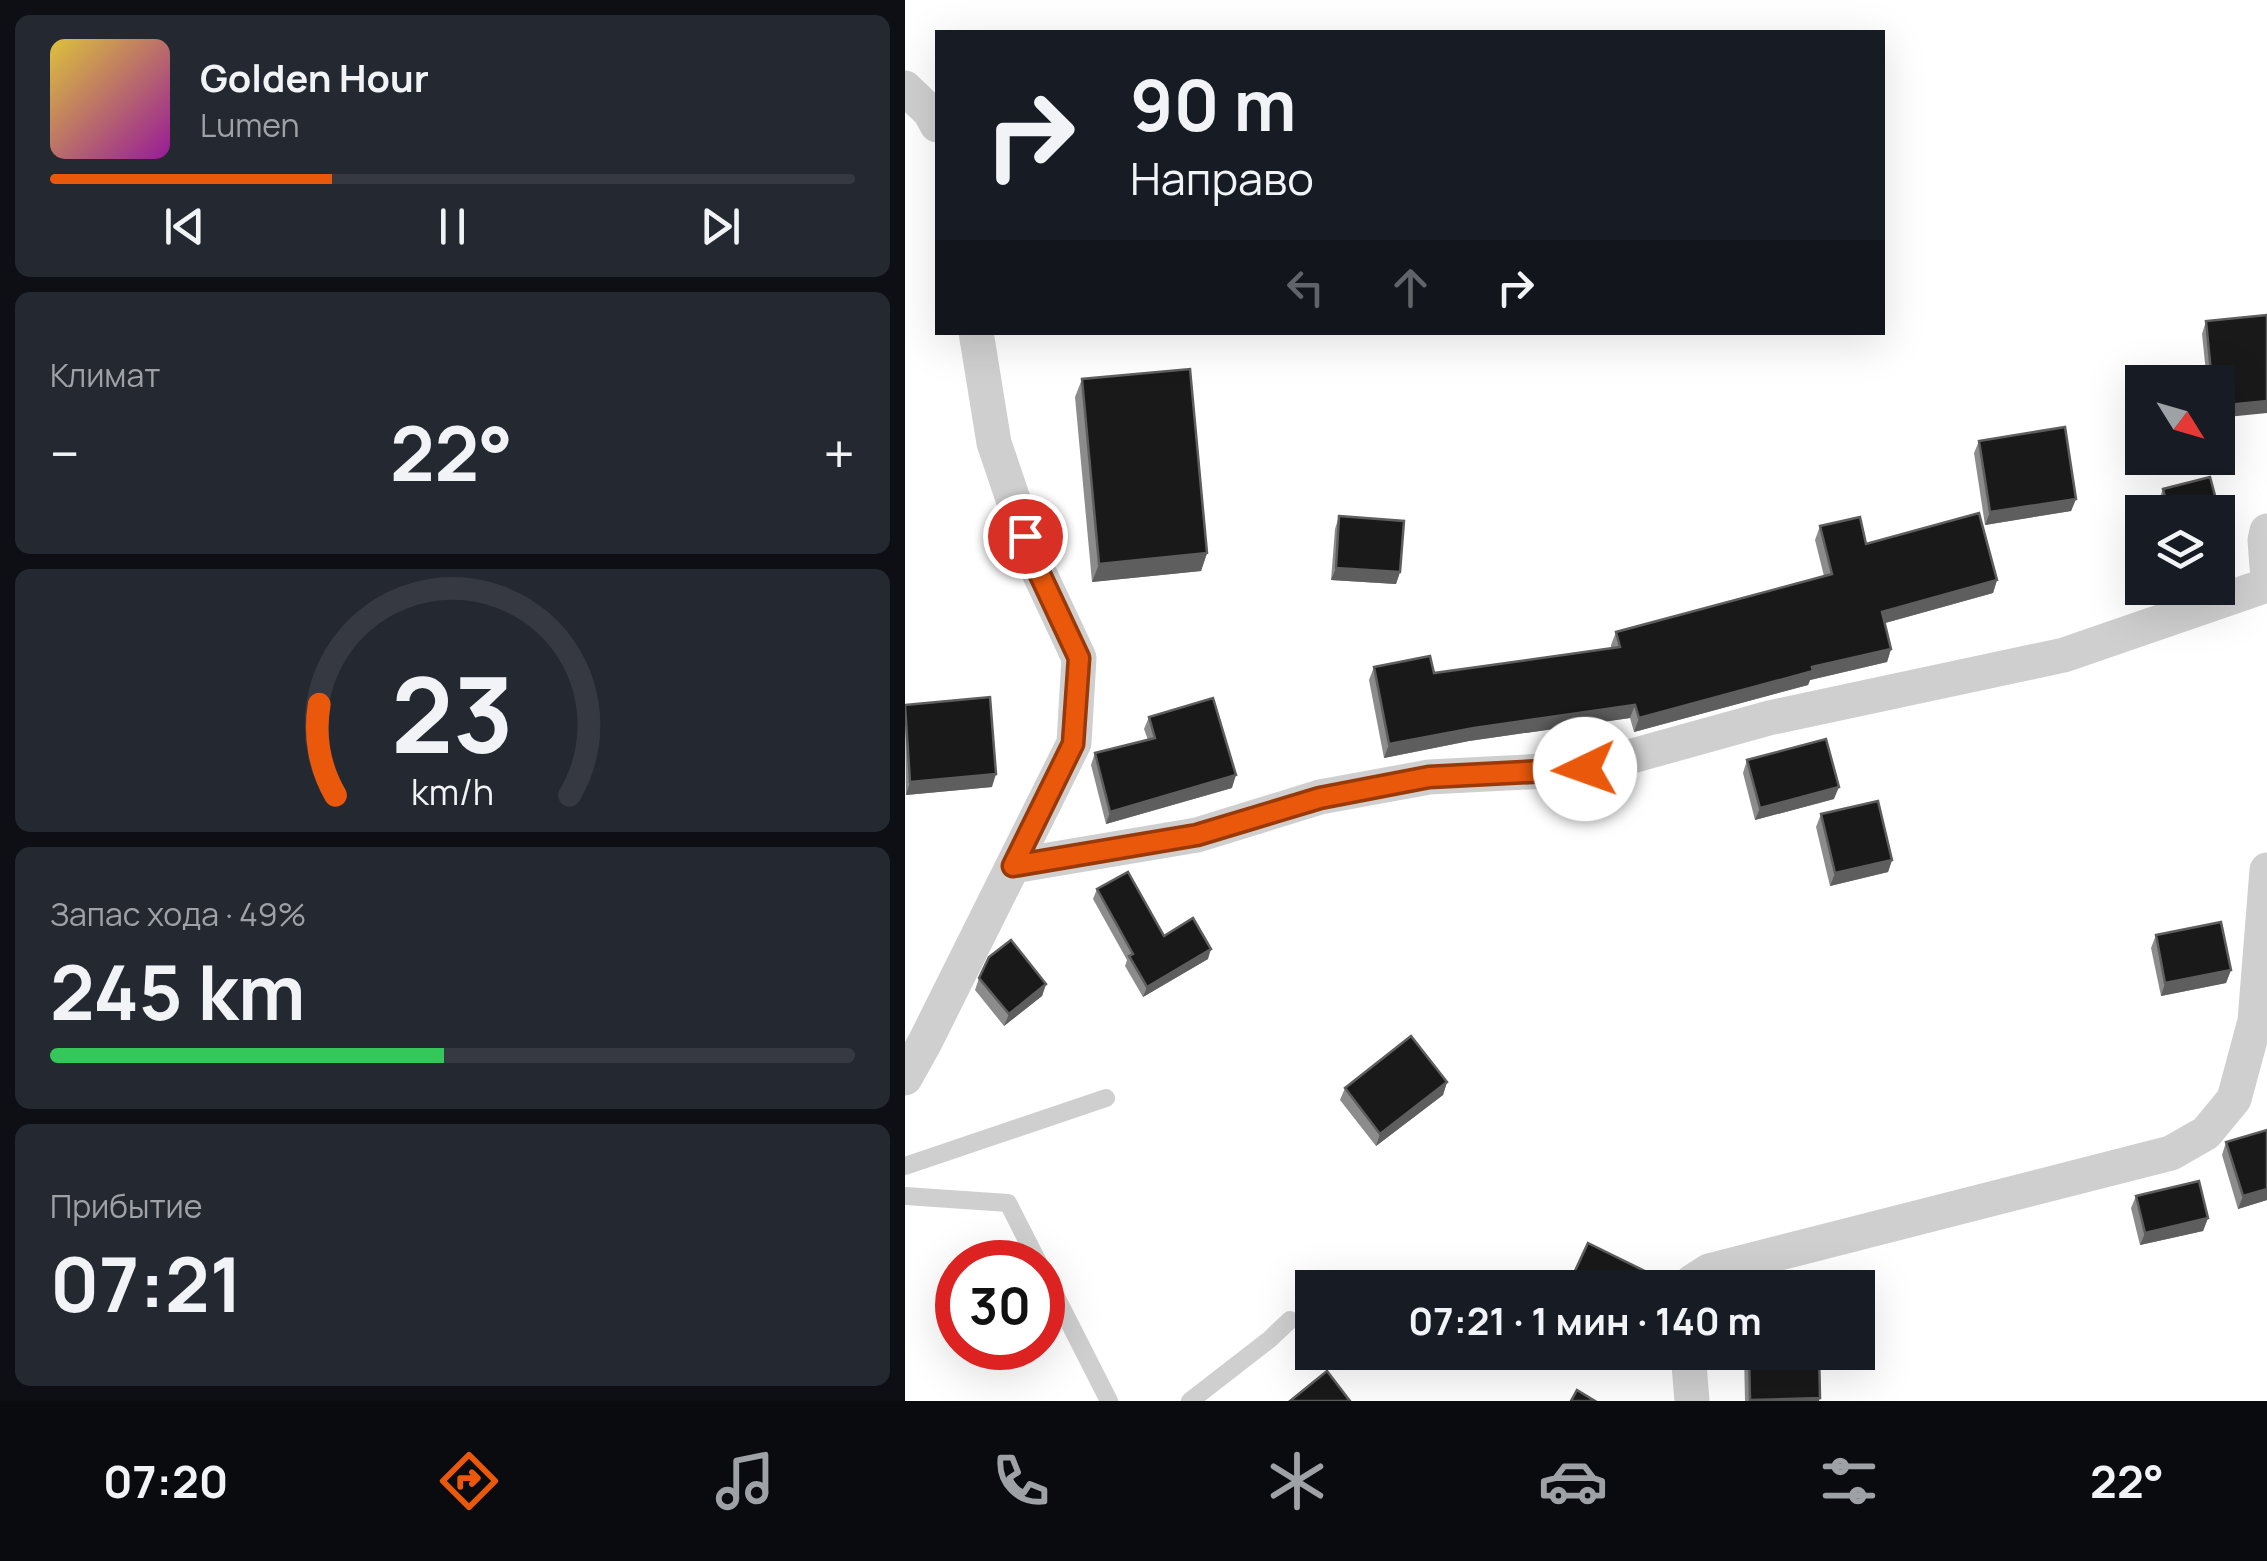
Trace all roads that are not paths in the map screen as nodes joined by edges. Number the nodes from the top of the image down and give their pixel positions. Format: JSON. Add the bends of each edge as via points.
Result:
{"nodes":[{"id":1,"x":905,"y":88,"type":"edge"},
{"id":2,"x":935,"y":121,"type":"edge"},
{"id":3,"x":976,"y":335,"type":"edge"},
{"id":4,"x":2267,"y":530,"type":"edge"},
{"id":5,"x":2267,"y":567,"type":"edge"},
{"id":6,"x":2267,"y":584,"type":"edge"},
{"id":7,"x":1013,"y":866,"type":"junction"},
{"id":8,"x":2267,"y":870,"type":"edge"},
{"id":9,"x":905,"y":1078,"type":"edge"},
{"id":10,"x":1106,"y":1098,"type":"dead end"},
{"id":11,"x":905,"y":1166,"type":"edge"},
{"id":12,"x":905,"y":1196,"type":"edge"},
{"id":13,"x":1027,"y":1240,"type":"edge"},
{"id":14,"x":1713,"y":1270,"type":"edge"},
{"id":15,"x":1065,"y":1314,"type":"edge"},
{"id":16,"x":1290,"y":1320,"type":"dead end"},
{"id":17,"x":1690,"y":1370,"type":"edge"},
{"id":18,"x":1109,"y":1401,"type":"edge"},
{"id":19,"x":1190,"y":1401,"type":"edge"},
{"id":20,"x":1693,"y":1401,"type":"edge"}],
"edges":[{"from":1,"to":2,"type":"street"},
{"from":3,"to":7,"type":"street","via":[[994,443],[1035,564],[1079,658],[1073,744]]},
{"from":4,"to":5,"type":"street"},
{"from":6,"to":7,"type":"street","via":[[2064,655],[1769,718],[1585,769],[1429,777],[1320,798],[1197,835]]},
{"from":7,"to":9,"type":"street"},
{"from":8,"to":14,"type":"street","via":[[2255,1021],[2234,1099],[2206,1132],[2171,1153]]},
{"from":10,"to":11,"type":"lane"},
{"from":12,"to":13,"type":"lane","via":[[1008,1203]]},
{"from":15,"to":18,"type":"lane"},
{"from":16,"to":19,"type":"lane"},
{"from":17,"to":20,"type":"street"}]}
